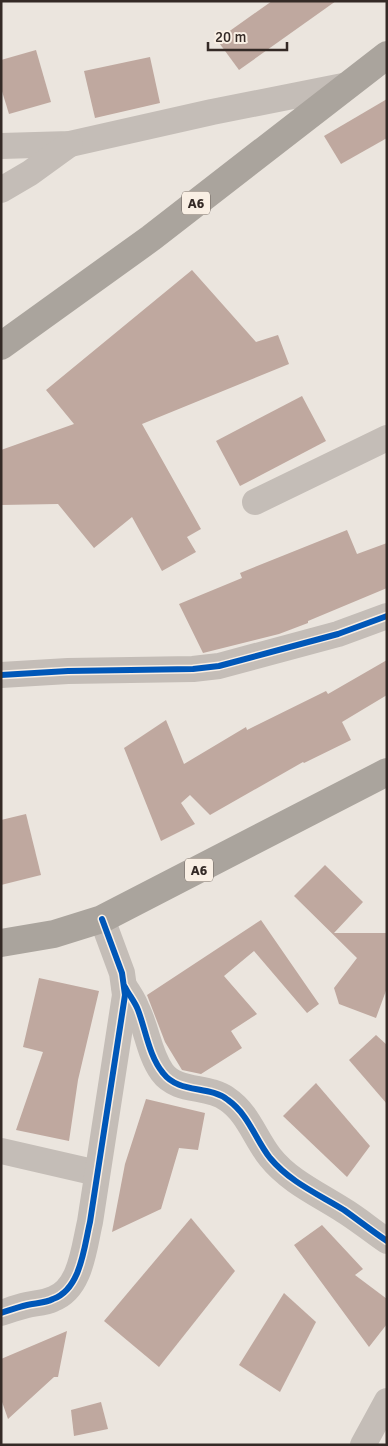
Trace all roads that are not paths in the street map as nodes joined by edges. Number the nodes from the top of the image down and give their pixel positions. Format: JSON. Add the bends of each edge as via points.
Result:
{"nodes":[{"id":1,"x":387,"y":55,"type":"edge"},
{"id":2,"x":348,"y":85,"type":"junction"},
{"id":3,"x":70,"y":144,"type":"junction"},
{"id":4,"x":1,"y":146,"type":"edge"},
{"id":5,"x":1,"y":190,"type":"edge"},
{"id":6,"x":1,"y":346,"type":"edge"},
{"id":7,"x":387,"y":438,"type":"edge"},
{"id":8,"x":255,"y":502,"type":"dead end"},
{"id":9,"x":387,"y":616,"type":"edge"},
{"id":10,"x":1,"y":675,"type":"edge"},
{"id":11,"x":387,"y":772,"type":"edge"},
{"id":12,"x":102,"y":919,"type":"junction"},
{"id":13,"x":1,"y":944,"type":"edge"},
{"id":14,"x":124,"y":985,"type":"junction"},
{"id":15,"x":1,"y":1151,"type":"edge"},
{"id":16,"x":97,"y":1173,"type":"junction"},
{"id":17,"x":387,"y":1241,"type":"edge"},
{"id":18,"x":1,"y":1313,"type":"edge"},
{"id":19,"x":387,"y":1401,"type":"edge"},
{"id":20,"x":362,"y":1445,"type":"edge"}],
"edges":[{"from":1,"to":2,"type":"highway","number":"A6"},
{"from":2,"to":3,"type":"street"},
{"from":2,"to":6,"type":"highway","number":"A6","via":[[151,238]]},
{"from":3,"to":4,"type":"street"},
{"from":3,"to":5,"type":"street"},
{"from":7,"to":8,"type":"street"},
{"from":9,"to":10,"type":"street","via":[[338,634],[219,666]]},
{"from":11,"to":12,"type":"highway","number":"A6"},
{"from":12,"to":13,"type":"highway","number":"A6","via":[[54,934]]},
{"from":12,"to":14,"type":"street","via":[[120,965]]},
{"from":14,"to":16,"type":"street","via":[[124,1006]]},
{"from":14,"to":17,"type":"street","via":[[137,1009],[156,1062],[168,1079],[226,1098],[250,1124],[270,1158],[299,1184],[344,1210]]},
{"from":15,"to":16,"type":"street"},
{"from":16,"to":18,"type":"street","via":[[84,1250],[69,1287],[59,1297]]},
{"from":19,"to":20,"type":"street"}]}
